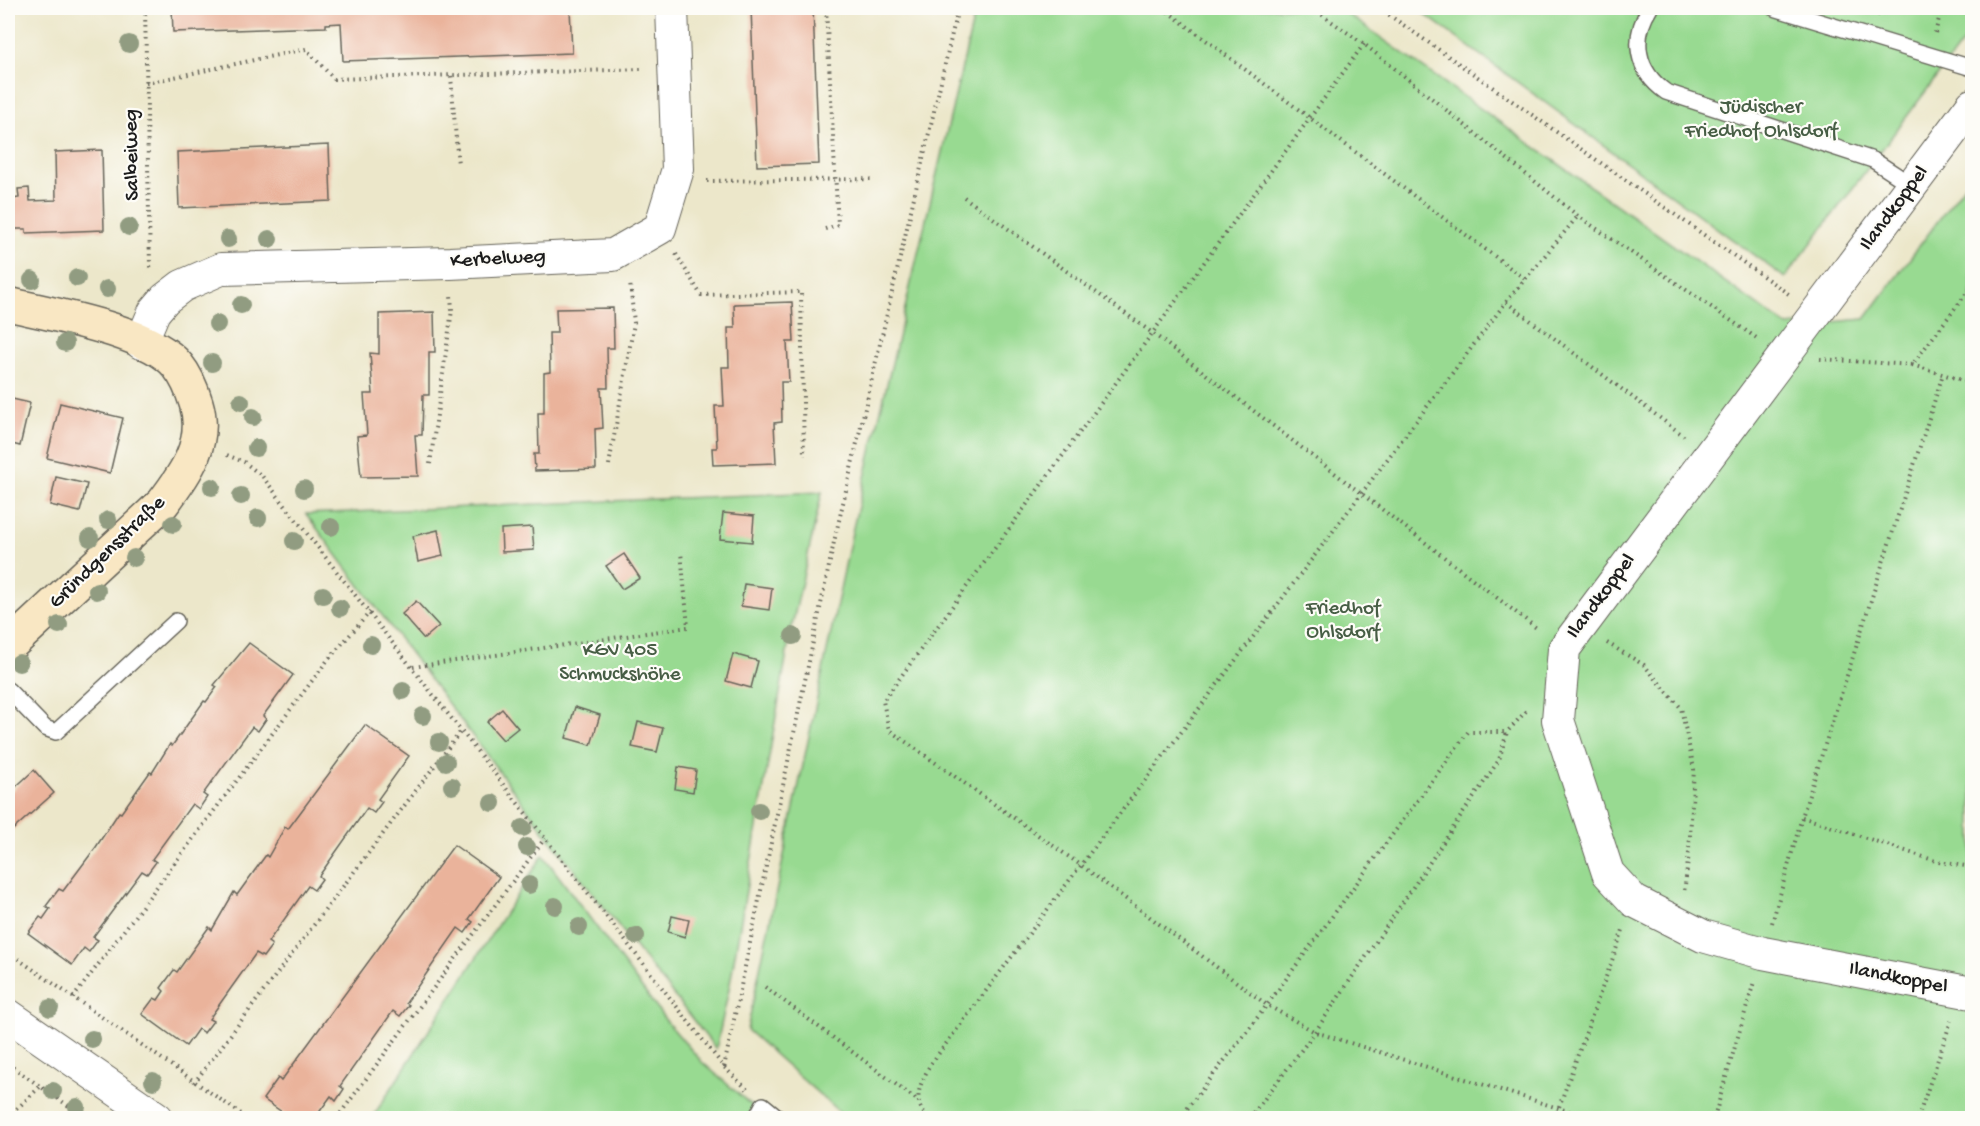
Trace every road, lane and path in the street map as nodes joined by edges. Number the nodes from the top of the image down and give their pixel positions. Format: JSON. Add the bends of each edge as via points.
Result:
{"nodes":[{"id":1,"x":145,"y":8,"type":"edge"},
{"id":2,"x":672,"y":8,"type":"edge"},
{"id":3,"x":826,"y":8,"type":"edge"},
{"id":4,"x":957,"y":8,"type":"edge"},
{"id":5,"x":1163,"y":8,"type":"edge"},
{"id":6,"x":1312,"y":8,"type":"edge"},
{"id":7,"x":1379,"y":8,"type":"edge"},
{"id":8,"x":1650,"y":8,"type":"edge"},
{"id":9,"x":1774,"y":8,"type":"edge"},
{"id":10,"x":1364,"y":44,"type":"junction"},
{"id":11,"x":674,"y":68,"type":"junction"},
{"id":12,"x":1972,"y":68,"type":"edge"},
{"id":13,"x":451,"y":76,"type":"junction"},
{"id":14,"x":146,"y":83,"type":"junction"},
{"id":15,"x":1972,"y":105,"type":"edge"},
{"id":16,"x":1310,"y":117,"type":"junction"},
{"id":17,"x":458,"y":165,"type":"dead end"},
{"id":18,"x":837,"y":178,"type":"junction"},
{"id":19,"x":874,"y":179,"type":"dead end"},
{"id":20,"x":674,"y":182,"type":"junction"},
{"id":21,"x":1913,"y":186,"type":"junction"},
{"id":22,"x":964,"y":197,"type":"dead end"},
{"id":23,"x":1578,"y":216,"type":"junction"},
{"id":24,"x":660,"y":228,"type":"junction"},
{"id":25,"x":825,"y":230,"type":"dead end"},
{"id":26,"x":627,"y":247,"type":"junction"},
{"id":27,"x":450,"y":263,"type":"junction"},
{"id":28,"x":1525,"y":279,"type":"junction"},
{"id":29,"x":1972,"y":286,"type":"edge"},
{"id":30,"x":170,"y":296,"type":"junction"},
{"id":31,"x":1506,"y":302,"type":"junction"},
{"id":32,"x":8,"y":304,"type":"edge"},
{"id":33,"x":1815,"y":312,"type":"junction"},
{"id":34,"x":1151,"y":332,"type":"junction"},
{"id":35,"x":141,"y":343,"type":"junction"},
{"id":36,"x":1783,"y":356,"type":"junction"},
{"id":37,"x":1912,"y":365,"type":"junction"},
{"id":38,"x":1943,"y":374,"type":"junction"},
{"id":39,"x":1972,"y":383,"type":"edge"},
{"id":40,"x":196,"y":449,"type":"junction"},
{"id":41,"x":1709,"y":455,"type":"junction"},
{"id":42,"x":804,"y":456,"type":"dead end"},
{"id":43,"x":430,"y":464,"type":"dead end"},
{"id":44,"x":609,"y":465,"type":"dead end"},
{"id":45,"x":1360,"y":495,"type":"junction"},
{"id":46,"x":681,"y":552,"type":"dead end"},
{"id":47,"x":370,"y":612,"type":"junction"},
{"id":48,"x":176,"y":621,"type":"dead end"},
{"id":49,"x":8,"y":647,"type":"edge"},
{"id":50,"x":1569,"y":649,"type":"junction"},
{"id":51,"x":413,"y":667,"type":"junction"},
{"id":52,"x":8,"y":690,"type":"edge"},
{"id":53,"x":461,"y":731,"type":"junction"},
{"id":54,"x":1507,"y":732,"type":"junction"},
{"id":55,"x":1802,"y":817,"type":"junction"},
{"id":56,"x":544,"y":838,"type":"junction"},
{"id":57,"x":1082,"y":866,"type":"junction"},
{"id":58,"x":1972,"y":867,"type":"edge"},
{"id":59,"x":1634,"y":901,"type":"junction"},
{"id":60,"x":1680,"y":924,"type":"junction"},
{"id":61,"x":8,"y":952,"type":"edge"},
{"id":62,"x":1763,"y":953,"type":"junction"},
{"id":63,"x":765,"y":987,"type":"dead end"},
{"id":64,"x":1967,"y":992,"type":"edge"},
{"id":65,"x":73,"y":999,"type":"junction"},
{"id":66,"x":1267,"y":1005,"type":"junction"},
{"id":67,"x":8,"y":1015,"type":"edge"},
{"id":68,"x":1315,"y":1032,"type":"junction"},
{"id":69,"x":8,"y":1064,"type":"edge"},
{"id":70,"x":724,"y":1067,"type":"junction"},
{"id":71,"x":194,"y":1083,"type":"junction"},
{"id":72,"x":41,"y":1086,"type":"junction"},
{"id":73,"x":917,"y":1100,"type":"junction"},
{"id":74,"x":1558,"y":1109,"type":"junction"},
{"id":75,"x":760,"y":1112,"type":"edge"},
{"id":76,"x":8,"y":1117,"type":"edge"},
{"id":77,"x":86,"y":1119,"type":"edge"},
{"id":78,"x":157,"y":1119,"type":"edge"},
{"id":79,"x":247,"y":1119,"type":"edge"},
{"id":80,"x":337,"y":1119,"type":"edge"},
{"id":81,"x":778,"y":1119,"type":"edge"},
{"id":82,"x":928,"y":1119,"type":"edge"},
{"id":83,"x":1180,"y":1119,"type":"edge"},
{"id":84,"x":1250,"y":1119,"type":"edge"},
{"id":85,"x":1555,"y":1119,"type":"edge"},
{"id":86,"x":1590,"y":1119,"type":"edge"},
{"id":87,"x":1714,"y":1119,"type":"edge"},
{"id":88,"x":1918,"y":1119,"type":"edge"}],
"edges":[{"from":1,"to":14,"type":"path","name":"Salbeiweg"},
{"from":2,"to":11,"type":"street"},
{"from":3,"to":18,"type":"path"},
{"from":4,"to":70,"type":"path","via":[[834,542]]},
{"from":5,"to":16,"type":"path"},
{"from":6,"to":10,"type":"path"},
{"from":7,"to":33,"type":"path"},
{"from":8,"to":21,"type":"lane","via":[[1642,20],[1638,50],[1648,75],[1666,92],[1874,160]]},
{"from":9,"to":12,"type":"lane"},
{"from":10,"to":16,"type":"path"},
{"from":10,"to":23,"type":"path"},
{"from":11,"to":13,"type":"path"},
{"from":11,"to":20,"type":"street","via":[[678,169]]},
{"from":13,"to":14,"type":"path","via":[[334,79],[306,49]]},
{"from":13,"to":17,"type":"path"},
{"from":14,"to":30,"type":"path","name":"Salbeiweg","via":[[150,266]]},
{"from":15,"to":21,"type":"street","name":"Ilandkoppel"},
{"from":16,"to":28,"type":"path"},
{"from":16,"to":34,"type":"path"},
{"from":18,"to":19,"type":"path"},
{"from":18,"to":20,"type":"path"},
{"from":18,"to":25,"type":"path","via":[[838,225]]},
{"from":20,"to":24,"type":"street"},
{"from":21,"to":33,"type":"street","name":"Ilandkoppel"},
{"from":22,"to":34,"type":"path"},
{"from":23,"to":28,"type":"path"},
{"from":23,"to":36,"type":"path"},
{"from":24,"to":26,"type":"street","name":"Kerbelweg"},
{"from":24,"to":42,"type":"path","via":[[701,295],[801,292]]},
{"from":26,"to":27,"type":"street","name":"Kerbelweg","via":[[613,255]]},
{"from":26,"to":44,"type":"path","via":[[634,323]]},
{"from":27,"to":30,"type":"street","name":"Kerbelweg","via":[[221,269],[206,273]]},
{"from":27,"to":43,"type":"path","via":[[452,310]]},
{"from":28,"to":31,"type":"path"},
{"from":29,"to":37,"type":"path"},
{"from":30,"to":35,"type":"street","name":"Kerbelweg","via":[[154,312]]},
{"from":31,"to":41,"type":"path"},
{"from":31,"to":45,"type":"path"},
{"from":32,"to":35,"type":"street","via":[[91,324]]},
{"from":33,"to":36,"type":"street","name":"Ilandkoppel"},
{"from":34,"to":45,"type":"path"},
{"from":34,"to":57,"type":"path","via":[[883,700],[889,730]]},
{"from":35,"to":40,"type":"street","via":[[170,358],[187,379],[200,425]]},
{"from":36,"to":37,"type":"path"},
{"from":36,"to":41,"type":"street","name":"Ilandkoppel"},
{"from":37,"to":38,"type":"path"},
{"from":38,"to":39,"type":"path"},
{"from":38,"to":55,"type":"path"},
{"from":40,"to":47,"type":"path","via":[[244,462],[262,476]]},
{"from":40,"to":49,"type":"street","name":"Gründgensstraße","via":[[163,503]]},
{"from":41,"to":50,"type":"street","name":"Ilandkoppel"},
{"from":45,"to":50,"type":"path"},
{"from":45,"to":57,"type":"path"},
{"from":46,"to":51,"type":"path","via":[[688,627]]},
{"from":47,"to":51,"type":"path"},
{"from":47,"to":65,"type":"path","via":[[327,661]]},
{"from":48,"to":52,"type":"lane","via":[[56,732],[49,732]]},
{"from":50,"to":54,"type":"path"},
{"from":50,"to":59,"type":"street","name":"Ilandkoppel","via":[[1558,720],[1608,873]]},
{"from":50,"to":60,"type":"path","via":[[1644,665],[1681,708],[1694,769]]},
{"from":51,"to":53,"type":"path"},
{"from":53,"to":56,"type":"path"},
{"from":53,"to":71,"type":"path"},
{"from":54,"to":66,"type":"path","via":[[1468,732]]},
{"from":54,"to":68,"type":"path","via":[[1499,760]]},
{"from":55,"to":58,"type":"path","via":[[1940,862]]},
{"from":55,"to":62,"type":"path"},
{"from":56,"to":70,"type":"path"},
{"from":56,"to":80,"type":"path"},
{"from":57,"to":66,"type":"path"},
{"from":57,"to":73,"type":"path","via":[[930,1065]]},
{"from":59,"to":60,"type":"street","name":"Ilandkoppel"},
{"from":59,"to":74,"type":"path"},
{"from":60,"to":62,"type":"street","name":"Ilandkoppel","via":[[1702,936]]},
{"from":61,"to":65,"type":"path"},
{"from":62,"to":64,"type":"street","name":"Ilandkoppel"},
{"from":62,"to":87,"type":"path"},
{"from":63,"to":73,"type":"path"},
{"from":64,"to":88,"type":"path"},
{"from":65,"to":71,"type":"path"},
{"from":66,"to":68,"type":"path"},
{"from":66,"to":83,"type":"path"},
{"from":67,"to":78,"type":"street"},
{"from":68,"to":74,"type":"path"},
{"from":68,"to":84,"type":"path"},
{"from":69,"to":72,"type":"path"},
{"from":70,"to":75,"type":"path"},
{"from":71,"to":79,"type":"path"},
{"from":72,"to":76,"type":"path"},
{"from":72,"to":77,"type":"path"},
{"from":73,"to":82,"type":"path"},
{"from":74,"to":85,"type":"path"},
{"from":74,"to":86,"type":"path"},
{"from":75,"to":81,"type":"lane"}]}
